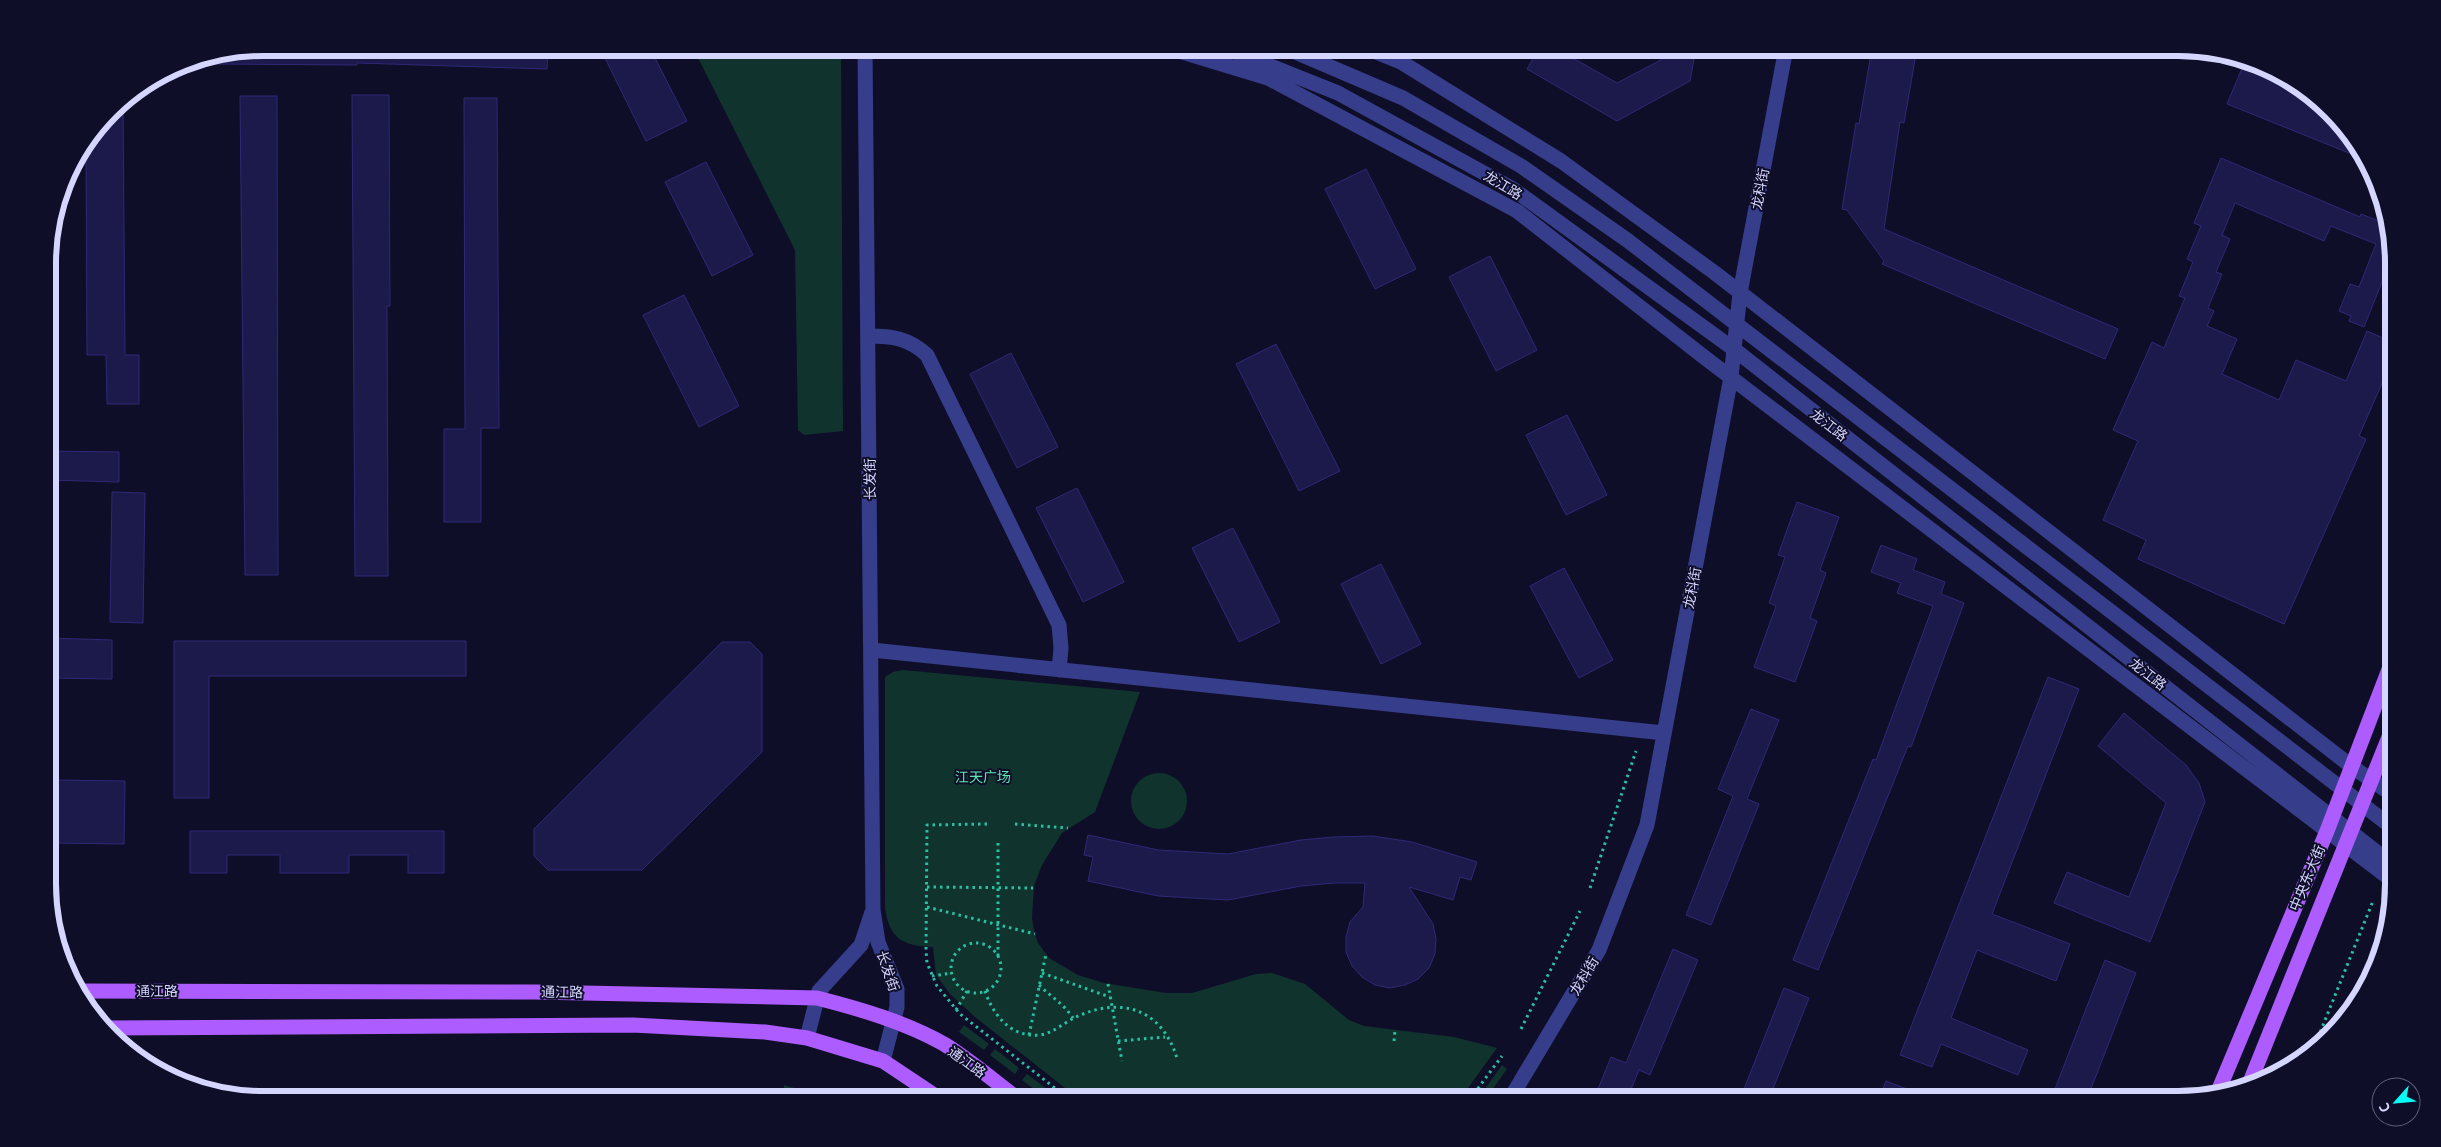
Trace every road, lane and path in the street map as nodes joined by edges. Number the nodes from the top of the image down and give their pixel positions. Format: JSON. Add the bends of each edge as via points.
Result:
{"nodes":[{"id":1,"x":866,"y":56,"type":"edge"},
{"id":2,"x":1195,"y":56,"type":"edge"},
{"id":3,"x":1245,"y":56,"type":"edge"},
{"id":4,"x":1305,"y":56,"type":"edge"},
{"id":5,"x":1386,"y":56,"type":"edge"},
{"id":6,"x":1784,"y":56,"type":"edge"},
{"id":7,"x":1740,"y":292,"type":"junction"},
{"id":8,"x":1738,"y":326,"type":"junction"},
{"id":9,"x":868,"y":336,"type":"junction"},
{"id":10,"x":1735,"y":350,"type":"junction"},
{"id":11,"x":1731,"y":378,"type":"junction"},
{"id":12,"x":872,"y":650,"type":"junction"},
{"id":13,"x":1059,"y":670,"type":"junction"},
{"id":14,"x":2385,"y":680,"type":"edge"},
{"id":15,"x":1664,"y":733,"type":"junction"},
{"id":16,"x":2385,"y":747,"type":"edge"},
{"id":17,"x":1636,"y":751,"type":"dead end"},
{"id":18,"x":2351,"y":766,"type":"junction"},
{"id":19,"x":2372,"y":779,"type":"junction"},
{"id":20,"x":2343,"y":788,"type":"junction"},
{"id":21,"x":2385,"y":789,"type":"edge"},
{"id":22,"x":2363,"y":804,"type":"junction"},
{"id":23,"x":2385,"y":822,"type":"edge"},
{"id":24,"x":988,"y":824,"type":"dead end"},
{"id":25,"x":1015,"y":824,"type":"dead end"},
{"id":26,"x":2329,"y":824,"type":"junction"},
{"id":27,"x":1068,"y":828,"type":"dead end"},
{"id":28,"x":2349,"y":839,"type":"junction"},
{"id":29,"x":998,"y":840,"type":"dead end"},
{"id":30,"x":2385,"y":860,"type":"edge"},
{"id":31,"x":2385,"y":873,"type":"edge"},
{"id":32,"x":927,"y":887,"type":"junction"},
{"id":33,"x":998,"y":888,"type":"junction"},
{"id":34,"x":1033,"y":888,"type":"dead end"},
{"id":35,"x":1590,"y":888,"type":"dead end"},
{"id":36,"x":2373,"y":902,"type":"dead end"},
{"id":37,"x":927,"y":907,"type":"junction"},
{"id":38,"x":873,"y":910,"type":"junction"},
{"id":39,"x":1580,"y":911,"type":"dead end"},
{"id":40,"x":998,"y":925,"type":"junction"},
{"id":41,"x":1035,"y":934,"type":"dead end"},
{"id":42,"x":1046,"y":954,"type":"dead end"},
{"id":43,"x":998,"y":957,"type":"junction"},
{"id":44,"x":952,"y":973,"type":"junction"},
{"id":45,"x":1042,"y":973,"type":"junction"},
{"id":46,"x":932,"y":976,"type":"junction"},
{"id":47,"x":1108,"y":984,"type":"dead end"},
{"id":48,"x":1039,"y":986,"type":"junction"},
{"id":49,"x":86,"y":991,"type":"edge"},
{"id":50,"x":967,"y":991,"type":"junction"},
{"id":51,"x":985,"y":991,"type":"junction"},
{"id":52,"x":1110,"y":997,"type":"junction"},
{"id":53,"x":817,"y":998,"type":"junction"},
{"id":54,"x":1112,"y":1006,"type":"junction"},
{"id":55,"x":956,"y":1010,"type":"junction"},
{"id":56,"x":1073,"y":1018,"type":"junction"},
{"id":57,"x":893,"y":1021,"type":"junction"},
{"id":58,"x":115,"y":1028,"type":"edge"},
{"id":59,"x":1521,"y":1029,"type":"dead end"},
{"id":60,"x":1394,"y":1030,"type":"dead end"},
{"id":61,"x":2319,"y":1034,"type":"edge"},
{"id":62,"x":1029,"y":1035,"type":"junction"},
{"id":63,"x":1166,"y":1037,"type":"junction"},
{"id":64,"x":807,"y":1038,"type":"junction"},
{"id":65,"x":1118,"y":1042,"type":"junction"},
{"id":66,"x":1394,"y":1042,"type":"dead end"},
{"id":67,"x":1502,"y":1056,"type":"dead end"},
{"id":68,"x":1177,"y":1058,"type":"dead end"},
{"id":69,"x":883,"y":1061,"type":"junction"},
{"id":70,"x":1122,"y":1061,"type":"dead end"},
{"id":71,"x":2253,"y":1077,"type":"edge"},
{"id":72,"x":2220,"y":1087,"type":"edge"},
{"id":73,"x":928,"y":1091,"type":"edge"},
{"id":74,"x":1007,"y":1091,"type":"edge"},
{"id":75,"x":1058,"y":1091,"type":"edge"},
{"id":76,"x":1476,"y":1091,"type":"edge"},
{"id":77,"x":1515,"y":1091,"type":"edge"}],
"edges":[{"from":1,"to":9,"type":"street","name":"长发街"},
{"from":2,"to":11,"type":"street","via":[[1268,78],[1517,211]]},
{"from":3,"to":10,"type":"street","name":"龙江路","via":[[1338,93],[1512,189]]},
{"from":4,"to":8,"type":"street","name":"龙江路","via":[[1403,98],[1521,166],[1628,240]]},
{"from":5,"to":7,"type":"street","via":[[1401,62],[1561,161]]},
{"from":6,"to":7,"type":"street","name":"龙科街"},
{"from":7,"to":8,"type":"street","name":"龙科街"},
{"from":7,"to":18,"type":"street"},
{"from":8,"to":10,"type":"street","name":"龙科街"},
{"from":8,"to":20,"type":"street","name":"龙江路"},
{"from":9,"to":12,"type":"street","name":"长发街"},
{"from":9,"to":13,"type":"street","via":[[903,338],[927,355],[1059,625]]},
{"from":10,"to":11,"type":"street","name":"龙科街"},
{"from":10,"to":26,"type":"street","name":"龙江路"},
{"from":11,"to":15,"type":"street","name":"龙科街"},
{"from":11,"to":26,"type":"street"},
{"from":12,"to":13,"type":"street"},
{"from":12,"to":38,"type":"street","name":"长发街"},
{"from":13,"to":15,"type":"street"},
{"from":14,"to":18,"type":"main road","name":"中央东大街"},
{"from":15,"to":77,"type":"street","name":"龙科街","via":[[1647,825],[1599,950]]},
{"from":16,"to":19,"type":"main road"},
{"from":17,"to":35,"type":"path"},
{"from":18,"to":19,"type":"street"},
{"from":18,"to":20,"type":"main road","name":"中央东大街"},
{"from":19,"to":21,"type":"street"},
{"from":19,"to":22,"type":"main road"},
{"from":20,"to":22,"type":"street","name":"龙江路"},
{"from":20,"to":26,"type":"main road","name":"中央东大街"},
{"from":22,"to":23,"type":"street","name":"龙江路"},
{"from":22,"to":28,"type":"main road"},
{"from":24,"to":32,"type":"path","via":[[928,825]]},
{"from":25,"to":27,"type":"path"},
{"from":26,"to":28,"type":"street","name":"龙江路"},
{"from":26,"to":72,"type":"main road","name":"中央东大街"},
{"from":28,"to":30,"type":"street","name":"龙江路"},
{"from":28,"to":31,"type":"street"},
{"from":28,"to":71,"type":"main road"},
{"from":29,"to":33,"type":"path"},
{"from":32,"to":33,"type":"path"},
{"from":32,"to":37,"type":"path"},
{"from":33,"to":34,"type":"path"},
{"from":33,"to":40,"type":"path"},
{"from":36,"to":61,"type":"path"},
{"from":37,"to":40,"type":"path"},
{"from":37,"to":46,"type":"path","via":[[926,951]]},
{"from":38,"to":53,"type":"street","name":"长发街","via":[[861,945]]},
{"from":38,"to":57,"type":"street","name":"长发街","via":[[878,942],[897,990]]},
{"from":39,"to":59,"type":"path"},
{"from":40,"to":41,"type":"path"},
{"from":40,"to":43,"type":"path"},
{"from":42,"to":45,"type":"path"},
{"from":43,"to":44,"type":"path","via":[[988,946],[966,946],[954,956]]},
{"from":43,"to":51,"type":"path","via":[[1000,975],[996,983]]},
{"from":44,"to":46,"type":"path"},
{"from":44,"to":50,"type":"path","via":[[958,985]]},
{"from":45,"to":48,"type":"path"},
{"from":45,"to":52,"type":"path"},
{"from":46,"to":55,"type":"path"},
{"from":47,"to":52,"type":"path"},
{"from":48,"to":56,"type":"path","via":[[1062,1003]]},
{"from":48,"to":62,"type":"path"},
{"from":49,"to":53,"type":"main road","name":"通江路","via":[[535,992]]},
{"from":50,"to":51,"type":"path"},
{"from":50,"to":55,"type":"path"},
{"from":51,"to":62,"type":"path","via":[[990,1007],[1001,1021]]},
{"from":52,"to":54,"type":"path"},
{"from":53,"to":57,"type":"main road","name":"通江路"},
{"from":53,"to":64,"type":"street","name":"长发街"},
{"from":54,"to":56,"type":"path","via":[[1095,1008]]},
{"from":54,"to":63,"type":"path","via":[[1130,1007],[1147,1014]]},
{"from":54,"to":65,"type":"path"},
{"from":55,"to":75,"type":"path"},
{"from":56,"to":62,"type":"path","via":[[1041,1036]]},
{"from":57,"to":69,"type":"street","name":"长发街"},
{"from":57,"to":74,"type":"main road","name":"通江路","via":[[942,1044]]},
{"from":58,"to":64,"type":"main road","via":[[632,1026],[765,1032]]},
{"from":60,"to":66,"type":"path"},
{"from":63,"to":65,"type":"path"},
{"from":63,"to":68,"type":"path"},
{"from":64,"to":69,"type":"main road"},
{"from":65,"to":70,"type":"path"},
{"from":67,"to":76,"type":"path"},
{"from":69,"to":73,"type":"main road"}]}
